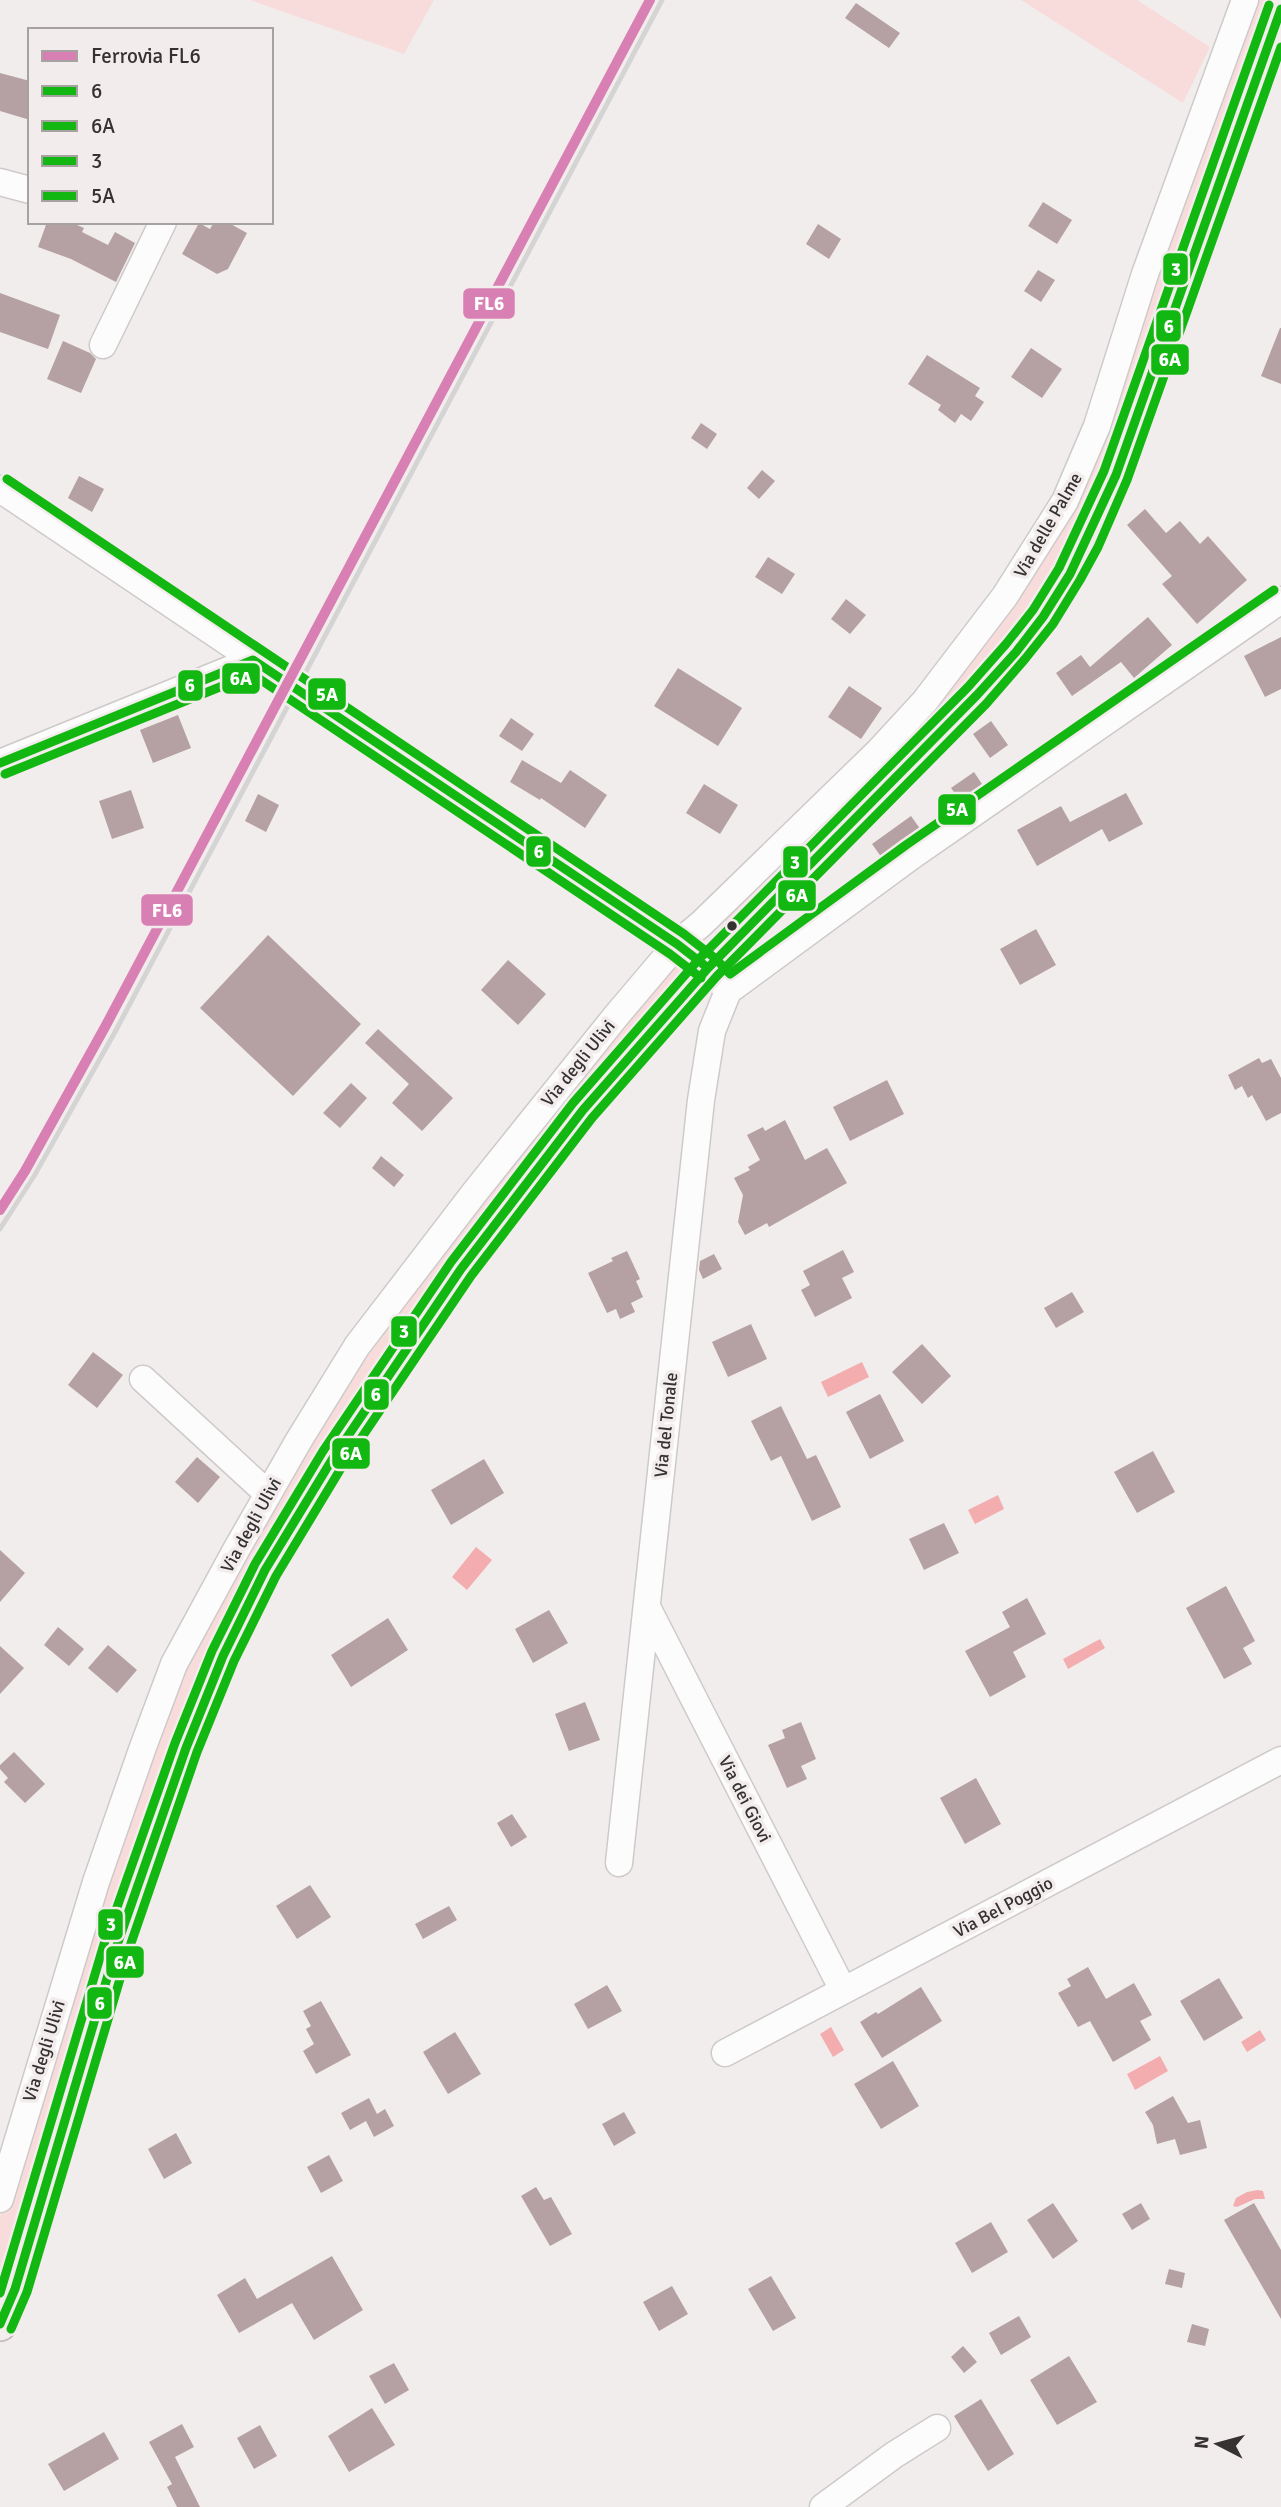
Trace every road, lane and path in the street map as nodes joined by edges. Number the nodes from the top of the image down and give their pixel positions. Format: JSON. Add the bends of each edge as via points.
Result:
{"nodes":[{"id":1,"x":1245,"y":0,"type":"edge"},
{"id":2,"x":1281,"y":9,"type":"edge"},
{"id":3,"x":0,"y":182,"type":"edge"},
{"id":4,"x":28,"y":190,"type":"edge"},
{"id":5,"x":156,"y":224,"type":"edge"},
{"id":6,"x":103,"y":345,"type":"dead end"},
{"id":7,"x":0,"y":489,"type":"edge"},
{"id":8,"x":1281,"y":600,"type":"edge"},
{"id":9,"x":253,"y":660,"type":"junction"},
{"id":10,"x":0,"y":763,"type":"edge"},
{"id":11,"x":677,"y":944,"type":"junction"},
{"id":12,"x":718,"y":980,"type":"junction"},
{"id":13,"x":144,"y":1379,"type":"dead end"},
{"id":14,"x":268,"y":1494,"type":"junction"},
{"id":15,"x":648,"y":1609,"type":"junction"},
{"id":16,"x":1281,"y":1760,"type":"edge"},
{"id":17,"x":619,"y":1863,"type":"dead end"},
{"id":18,"x":843,"y":1990,"type":"junction"},
{"id":19,"x":725,"y":2053,"type":"dead end"},
{"id":20,"x":0,"y":2199,"type":"edge"},
{"id":21,"x":0,"y":2324,"type":"edge"},
{"id":22,"x":937,"y":2428,"type":"dead end"},
{"id":23,"x":823,"y":2507,"type":"edge"}],
"edges":[{"from":1,"to":11,"type":"street","name":"Via delle Palme","via":[[1145,274],[1088,451],[1065,501],[1019,577],[907,721]]},
{"from":2,"to":12,"type":"main road","via":[[1116,473],[1064,583],[1035,627],[984,687]]},
{"from":3,"to":4,"type":"street"},
{"from":5,"to":6,"type":"street"},
{"from":7,"to":9,"type":"street"},
{"from":8,"to":12,"type":"street","via":[[913,855]]},
{"from":9,"to":10,"type":"street"},
{"from":9,"to":11,"type":"street"},
{"from":11,"to":12,"type":"street"},
{"from":11,"to":14,"type":"street","name":"Via degli Ulivi","via":[[475,1192],[357,1346]]},
{"from":12,"to":15,"type":"street","name":"Via del Tonale","via":[[701,1100]]},
{"from":12,"to":21,"type":"main road","via":[[583,1110],[461,1269],[332,1458],[265,1570],[223,1656],[186,1748],[116,1948],[15,2289]]},
{"from":13,"to":14,"type":"street"},
{"from":14,"to":20,"type":"street","name":"Via degli Ulivi","via":[[174,1664],[96,1882]]},
{"from":15,"to":17,"type":"street","name":"Via del Tonale"},
{"from":15,"to":18,"type":"street","name":"Via dei Giovi"},
{"from":16,"to":18,"type":"street","name":"Via Bel Poggio"},
{"from":18,"to":19,"type":"street","name":"Via Bel Poggio"},
{"from":22,"to":23,"type":"street"}]}
